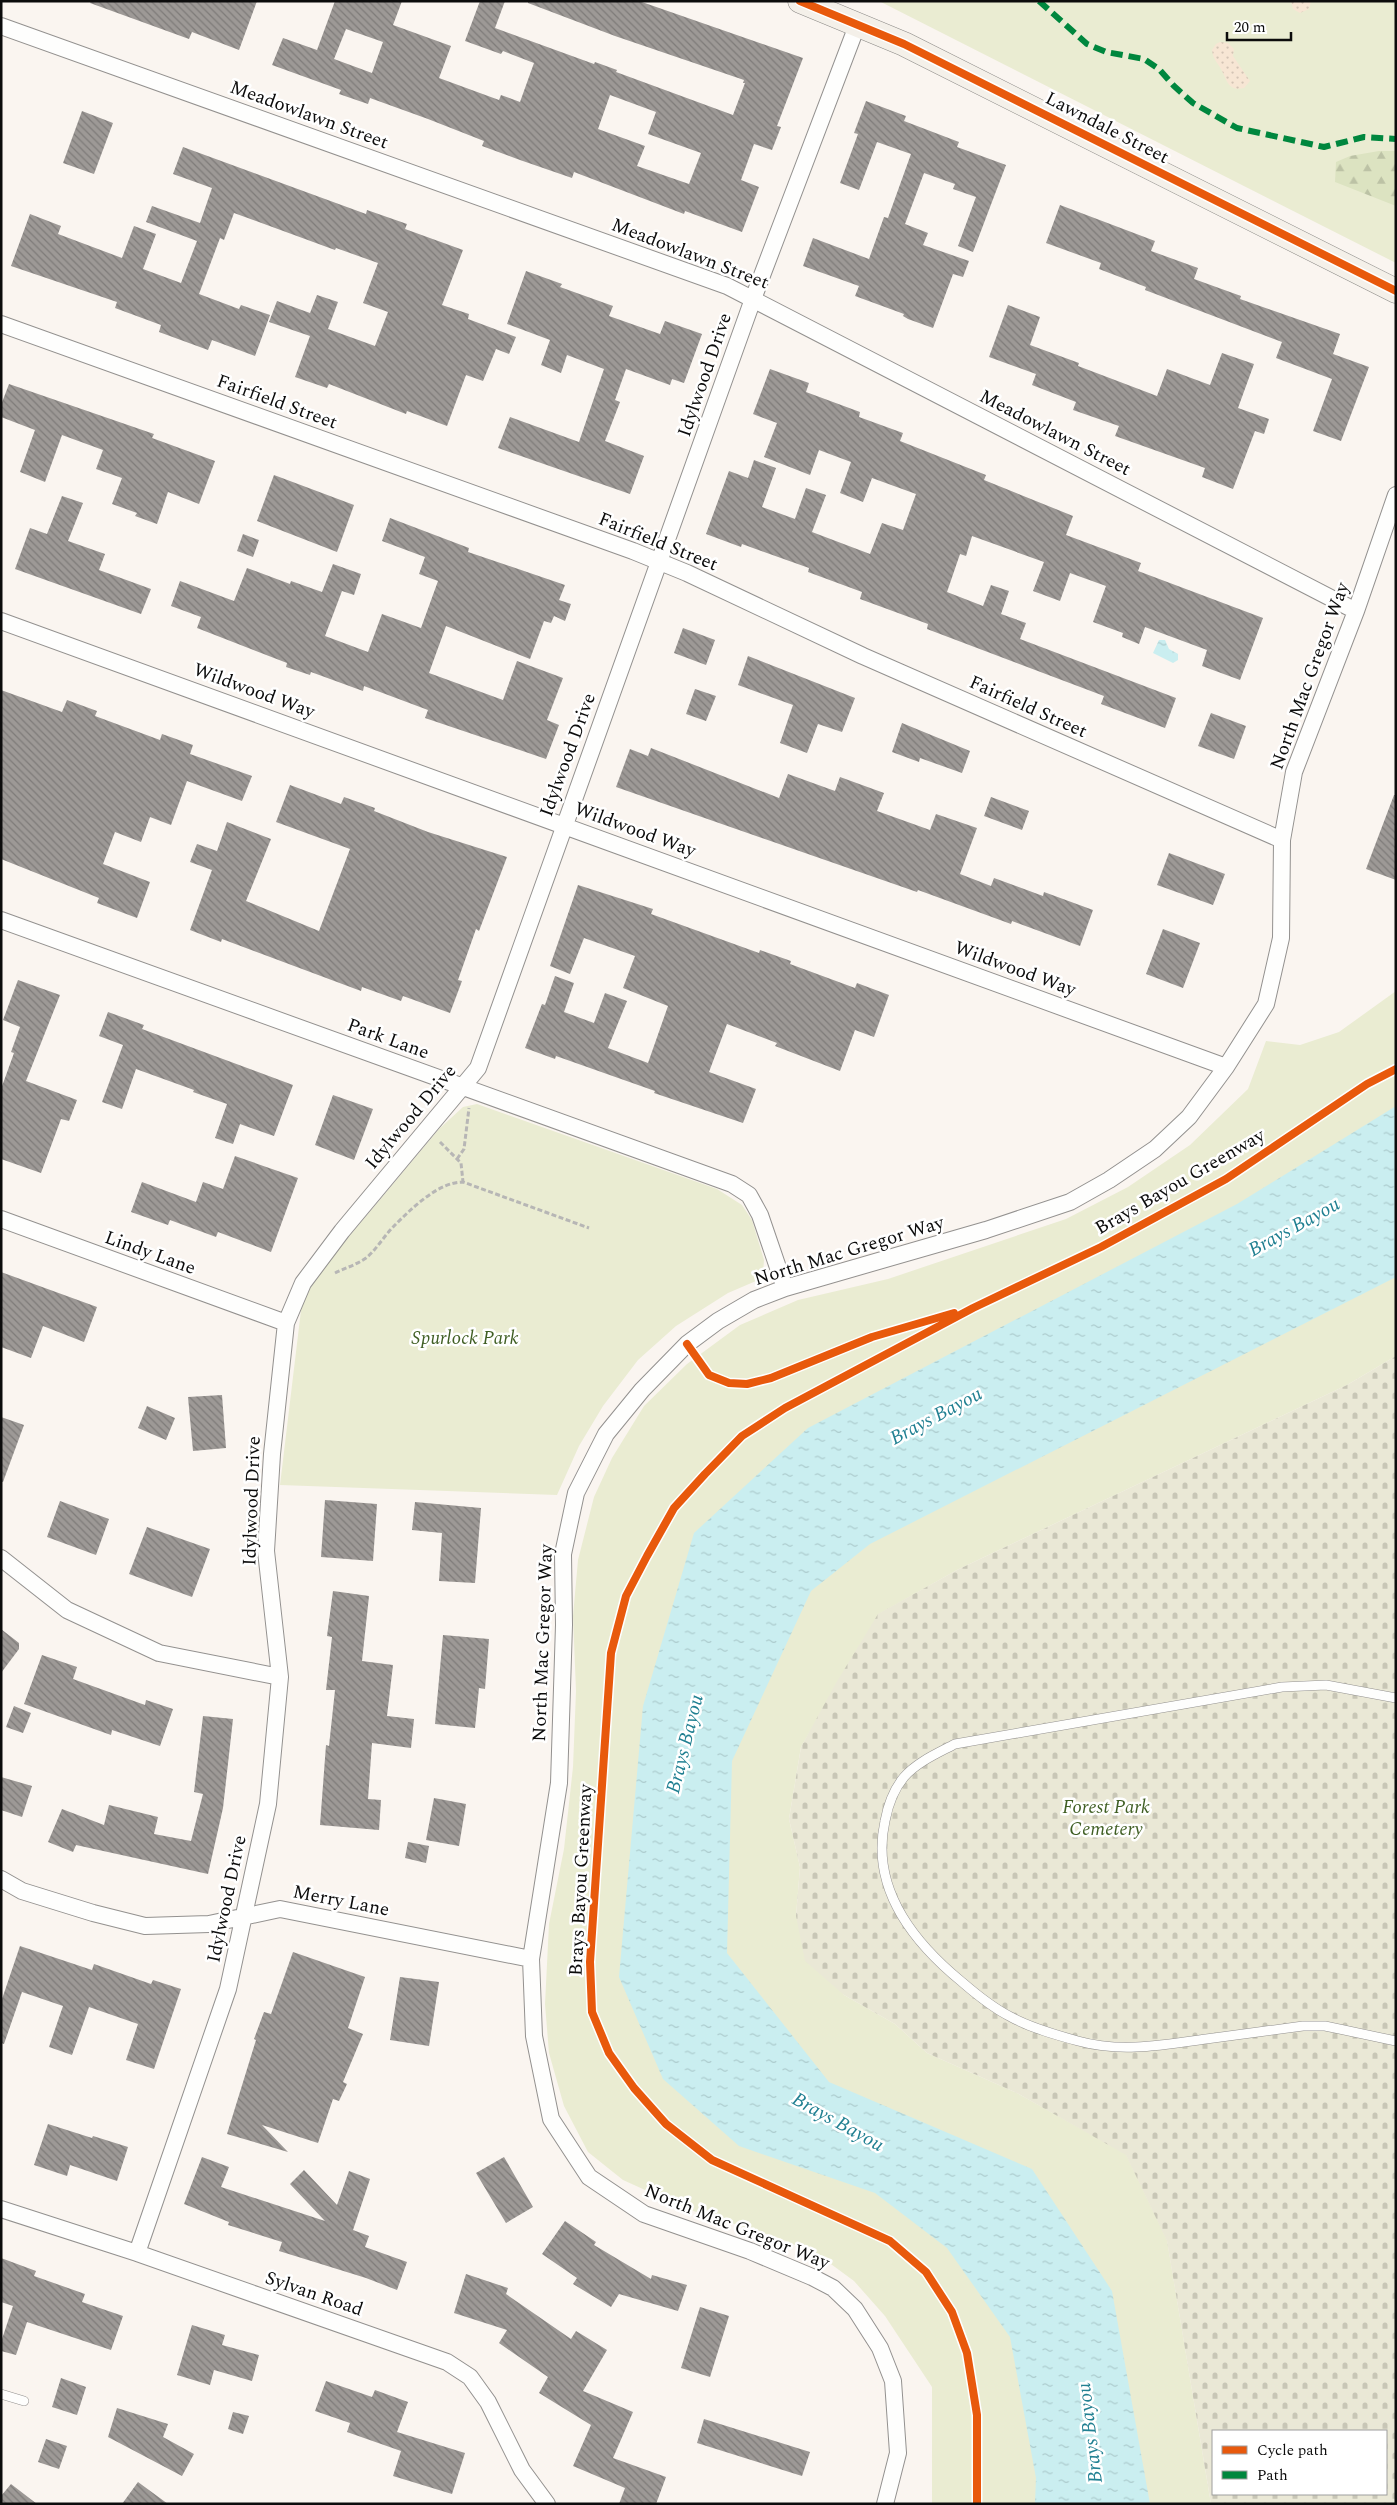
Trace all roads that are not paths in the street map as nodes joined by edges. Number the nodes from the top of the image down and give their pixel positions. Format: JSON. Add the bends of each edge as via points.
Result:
{"nodes":[{"id":1,"x":800,"y":1,"type":"edge"},
{"id":2,"x":858,"y":23,"type":"junction"},
{"id":3,"x":1,"y":26,"type":"edge"},
{"id":4,"x":1396,"y":291,"type":"edge"},
{"id":5,"x":753,"y":299,"type":"junction"},
{"id":6,"x":1,"y":324,"type":"edge"},
{"id":7,"x":1396,"y":495,"type":"edge"},
{"id":8,"x":660,"y":562,"type":"junction"},
{"id":9,"x":1356,"y":611,"type":"junction"},
{"id":10,"x":1,"y":620,"type":"edge"},
{"id":11,"x":564,"y":826,"type":"junction"},
{"id":12,"x":1282,"y":840,"type":"junction"},
{"id":13,"x":1,"y":920,"type":"edge"},
{"id":14,"x":1226,"y":1067,"type":"junction"},
{"id":15,"x":463,"y":1087,"type":"junction"},
{"id":16,"x":1,"y":1220,"type":"edge"},
{"id":17,"x":785,"y":1288,"type":"junction"},
{"id":18,"x":286,"y":1323,"type":"junction"},
{"id":19,"x":1,"y":1558,"type":"edge"},
{"id":20,"x":280,"y":1676,"type":"junction"},
{"id":21,"x":1396,"y":1698,"type":"edge"},
{"id":22,"x":1,"y":1879,"type":"edge"},
{"id":23,"x":245,"y":1917,"type":"junction"},
{"id":24,"x":531,"y":1959,"type":"junction"},
{"id":25,"x":1396,"y":2041,"type":"edge"},
{"id":26,"x":1,"y":2209,"type":"edge"},
{"id":27,"x":137,"y":2253,"type":"junction"},
{"id":28,"x":1,"y":2394,"type":"edge"},
{"id":29,"x":24,"y":2401,"type":"dead end"},
{"id":30,"x":547,"y":2504,"type":"edge"},
{"id":31,"x":885,"y":2504,"type":"edge"}],
"edges":[{"from":1,"to":2,"type":"main road","name":"Lawndale Street"},
{"from":2,"to":4,"type":"main road","name":"Lawndale Street"},
{"from":2,"to":5,"type":"street","name":"Idylwood Drive"},
{"from":3,"to":5,"type":"street","name":"Meadowlawn Street","via":[[718,283]]},
{"from":5,"to":8,"type":"street","name":"Idylwood Drive"},
{"from":5,"to":9,"type":"street","name":"Meadowlawn Street"},
{"from":6,"to":8,"type":"street","name":"Fairfield Street"},
{"from":7,"to":9,"type":"street","name":"North Mac Gregor Way"},
{"from":8,"to":11,"type":"street","name":"Idylwood Drive"},
{"from":8,"to":12,"type":"street","name":"Fairfield Street","via":[[863,656]]},
{"from":9,"to":12,"type":"street","name":"North Mac Gregor Way","via":[[1294,772]]},
{"from":10,"to":11,"type":"street","name":"Wildwood Way"},
{"from":11,"to":14,"type":"street","name":"Wildwood Way"},
{"from":11,"to":15,"type":"street","name":"Idylwood Drive","via":[[478,1068]]},
{"from":12,"to":14,"type":"street","name":"North Mac Gregor Way","via":[[1281,938],[1266,1004]]},
{"from":13,"to":15,"type":"street","name":"Park Lane"},
{"from":14,"to":17,"type":"street","name":"North Mac Gregor Way","via":[[1189,1117],[1155,1149],[1070,1202],[986,1230]]},
{"from":15,"to":17,"type":"street","name":"Park Lane","via":[[732,1184],[749,1195],[760,1216]]},
{"from":15,"to":18,"type":"street","name":"Idylwood Drive","via":[[302,1282]]},
{"from":16,"to":18,"type":"street","name":"Lindy Lane"},
{"from":17,"to":24,"type":"street","name":"North Mac Gregor Way","via":[[754,1300],[688,1344],[642,1390],[606,1434],[576,1492],[563,1554],[559,1783]]},
{"from":18,"to":20,"type":"street","name":"Idylwood Drive","via":[[266,1551]]},
{"from":19,"to":20,"type":"street","via":[[67,1610],[159,1653]]},
{"from":20,"to":23,"type":"street","name":"Idylwood Drive","via":[[268,1804]]},
{"from":21,"to":25,"type":"lane","via":[[1326,1685],[1282,1687],[955,1744],[904,1776],[888,1803],[882,1834],[882,1864],[890,1895],[908,1927],[949,1972],[1012,2018],[1080,2042],[1118,2048],[1150,2047],[1303,2026],[1325,2026]]},
{"from":22,"to":23,"type":"street","name":"Merry Lane","via":[[22,1891],[145,1926],[209,1924]]},
{"from":23,"to":24,"type":"street","name":"Merry Lane","via":[[280,1909]]},
{"from":23,"to":27,"type":"street","name":"Idylwood Drive","via":[[228,1989]]},
{"from":24,"to":31,"type":"street","name":"North Mac Gregor Way","via":[[534,2036],[551,2119],[589,2177],[644,2214],[750,2251],[812,2277],[833,2288],[855,2309],[880,2348],[893,2381],[898,2453]]},
{"from":26,"to":27,"type":"street","name":"Sylvan Road"},
{"from":27,"to":30,"type":"street","name":"Sylvan Road","via":[[447,2362],[470,2377],[488,2402],[522,2470]]},
{"from":28,"to":29,"type":"lane"}]}
